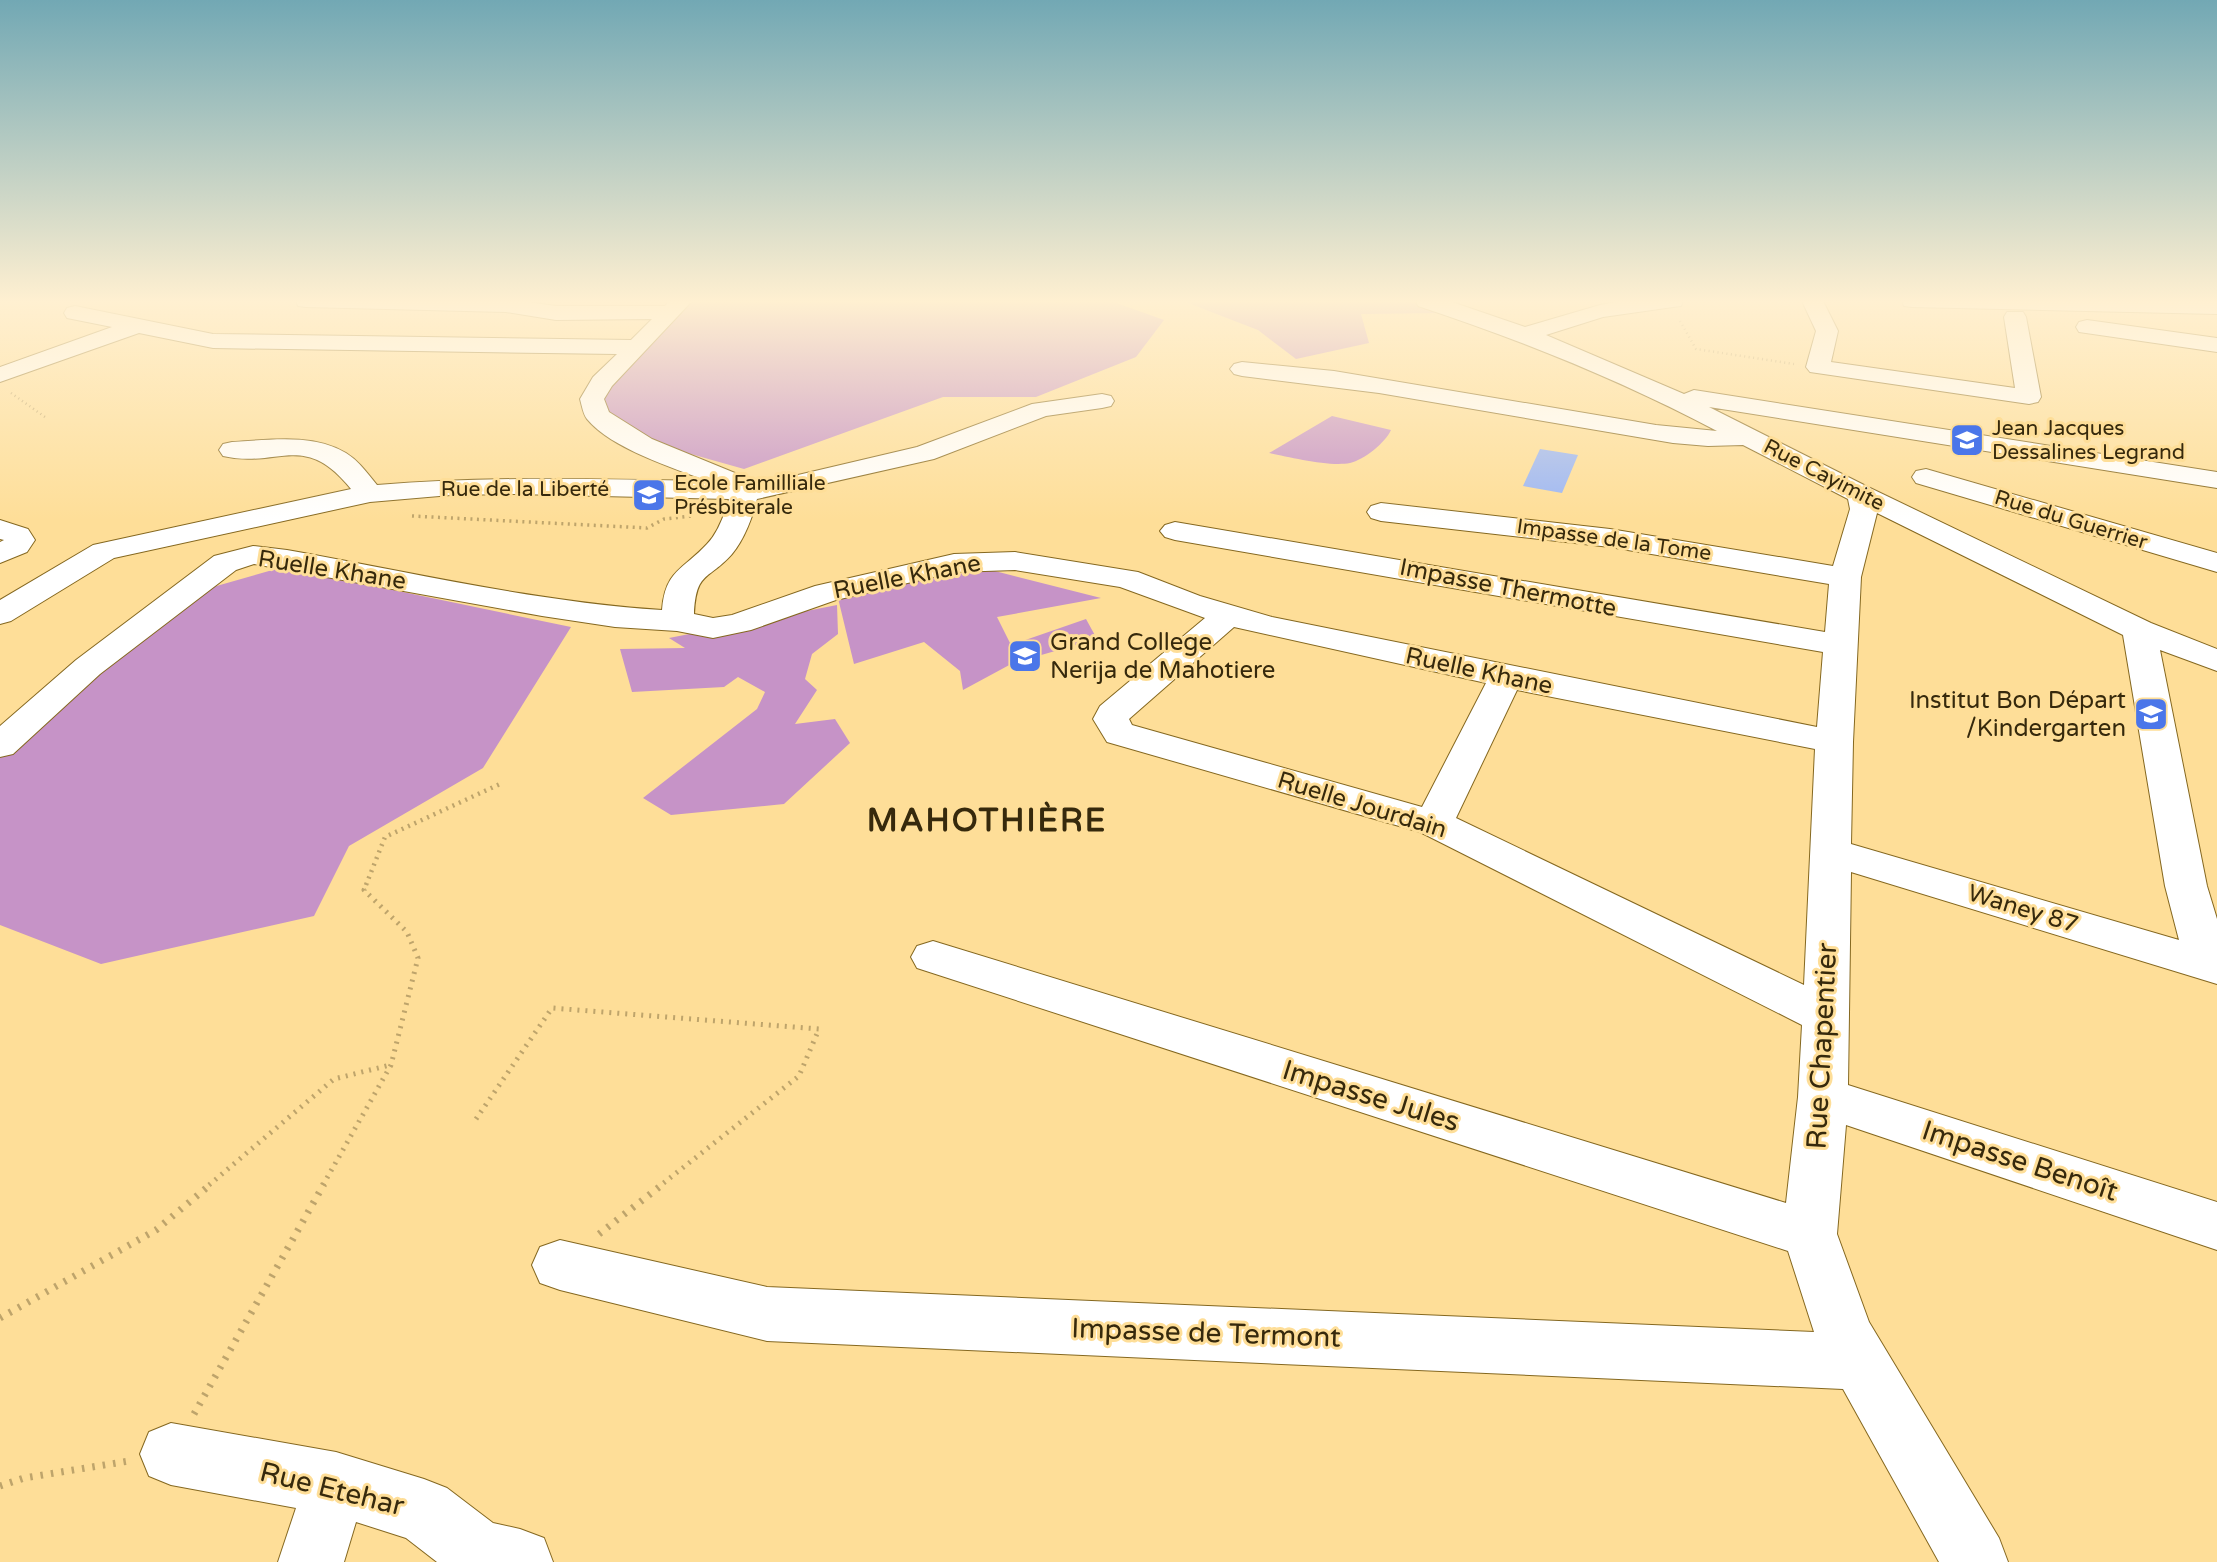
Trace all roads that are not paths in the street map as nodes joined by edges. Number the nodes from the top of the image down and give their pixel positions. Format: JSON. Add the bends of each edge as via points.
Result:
{"nodes":[{"id":1,"x":29,"y":374,"type":"edge"},
{"id":2,"x":609,"y":374,"type":"edge"},
{"id":3,"x":1299,"y":374,"type":"edge"},
{"id":4,"x":1619,"y":374,"type":"edge"},
{"id":5,"x":1866,"y":374,"type":"edge"},
{"id":6,"x":2025,"y":374,"type":"edge"},
{"id":7,"x":6,"y":384,"type":"edge"},
{"id":8,"x":1661,"y":392,"type":"junction"},
{"id":9,"x":1102,"y":401,"type":"dead end"},
{"id":10,"x":1748,"y":436,"type":"junction"},
{"id":11,"x":232,"y":450,"type":"dead end"},
{"id":12,"x":1926,"y":477,"type":"dead end"},
{"id":13,"x":2217,"y":480,"type":"edge"},
{"id":14,"x":370,"y":494,"type":"junction"},
{"id":15,"x":1858,"y":494,"type":"junction"},
{"id":16,"x":742,"y":502,"type":"junction"},
{"id":17,"x":1381,"y":512,"type":"dead end"},
{"id":18,"x":0,"y":529,"type":"edge"},
{"id":19,"x":1175,"y":531,"type":"dead end"},
{"id":20,"x":0,"y":554,"type":"edge"},
{"id":21,"x":2217,"y":564,"type":"edge"},
{"id":22,"x":1845,"y":577,"type":"junction"},
{"id":23,"x":0,"y":614,"type":"edge"},
{"id":24,"x":1228,"y":615,"type":"junction"},
{"id":25,"x":677,"y":621,"type":"junction"},
{"id":26,"x":2139,"y":630,"type":"junction"},
{"id":27,"x":1841,"y":645,"type":"junction"},
{"id":28,"x":2217,"y":661,"type":"edge"},
{"id":29,"x":1506,"y":677,"type":"junction"},
{"id":30,"x":1834,"y":742,"type":"junction"},
{"id":31,"x":0,"y":746,"type":"edge"},
{"id":32,"x":1434,"y":823,"type":"junction"},
{"id":33,"x":1829,"y":851,"type":"junction"},
{"id":34,"x":933,"y":957,"type":"dead end"},
{"id":35,"x":2213,"y":967,"type":"edge"},
{"id":36,"x":1826,"y":1016,"type":"junction"},
{"id":37,"x":1823,"y":1097,"type":"junction"},
{"id":38,"x":2217,"y":1226,"type":"edge"},
{"id":39,"x":1810,"y":1234,"type":"junction"},
{"id":40,"x":559,"y":1265,"type":"road end"},
{"id":41,"x":1858,"y":1362,"type":"junction"},
{"id":42,"x":171,"y":1454,"type":"road end"},
{"id":43,"x":336,"y":1484,"type":"junction"},
{"id":44,"x":311,"y":1562,"type":"edge"},
{"id":45,"x":520,"y":1562,"type":"edge"},
{"id":46,"x":1975,"y":1562,"type":"edge"}],
"edges":[{"from":1,"to":7,"type":"street"},
{"from":2,"to":16,"type":"street","via":[[592,399],[597,415],[643,445],[725,479]]},
{"from":3,"to":10,"type":"street","via":[[1681,435]]},
{"from":4,"to":8,"type":"street","name":"Rue Cayimite"},
{"from":5,"to":6,"type":"street","via":[[2029,397]]},
{"from":8,"to":10,"type":"street","name":"Rue Cayimite"},
{"from":8,"to":13,"type":"street"},
{"from":9,"to":16,"type":"street","name":"Rue de la Liberté","via":[[1041,409],[906,459]]},
{"from":10,"to":15,"type":"street","name":"Rue Cayimite"},
{"from":11,"to":14,"type":"street","via":[[325,453],[345,466]]},
{"from":12,"to":21,"type":"street","name":"Rue du Guerrier"},
{"from":14,"to":16,"type":"street","name":"Rue de la Liberté","via":[[516,486]]},
{"from":14,"to":23,"type":"street","name":"Rue de la Liberté","via":[[104,551]]},
{"from":15,"to":22,"type":"street","name":"Rue Chapentier","via":[[1864,509]]},
{"from":15,"to":26,"type":"street","name":"Rue Cayimite"},
{"from":16,"to":25,"type":"street","via":[[721,548],[687,577],[679,593]]},
{"from":17,"to":22,"type":"street","name":"Impasse de la Tome","via":[[1596,536]]},
{"from":18,"to":20,"type":"street","via":[[20,540]]},
{"from":19,"to":27,"type":"street","name":"Impasse Thermotte"},
{"from":22,"to":27,"type":"street","name":"Rue Chapentier"},
{"from":24,"to":25,"type":"street","name":"Ruelle Khane","via":[[1127,579],[1015,561],[983,561],[954,563],[826,593],[739,624],[713,628]]},
{"from":24,"to":29,"type":"street","name":"Ruelle Khane"},
{"from":24,"to":32,"type":"street","name":"Ruelle Jourdain","via":[[1113,714],[1115,729]]},
{"from":25,"to":31,"type":"street","name":"Ruelle Khane","via":[[554,608],[253,555],[225,563],[88,667]]},
{"from":26,"to":28,"type":"street","name":"Rue Cayimite"},
{"from":26,"to":35,"type":"street","via":[[2186,886]]},
{"from":27,"to":30,"type":"street","name":"Rue Chapentier"},
{"from":29,"to":30,"type":"street","name":"Ruelle Khane"},
{"from":29,"to":32,"type":"street"},
{"from":30,"to":33,"type":"street","name":"Rue Chapentier"},
{"from":32,"to":36,"type":"street","name":"Ruelle Jourdain"},
{"from":33,"to":35,"type":"street","name":"Waney 87"},
{"from":33,"to":36,"type":"street","name":"Rue Chapentier"},
{"from":34,"to":39,"type":"street","name":"Impasse Jules"},
{"from":36,"to":37,"type":"street","name":"Rue Chapentier"},
{"from":37,"to":38,"type":"street","name":"Impasse Benoît"},
{"from":37,"to":39,"type":"street","name":"Rue Chapentier"},
{"from":39,"to":41,"type":"street","name":"Rue Chapentier"},
{"from":40,"to":41,"type":"street","name":"Impasse de Termont","via":[[767,1314]]},
{"from":41,"to":46,"type":"street","name":"Rue Chapentier"},
{"from":42,"to":43,"type":"street","name":"Rue Etehar"},
{"from":43,"to":44,"type":"street"},
{"from":43,"to":45,"type":"street","name":"Rue Etehar","via":[[424,1511],[478,1553]]}]}
